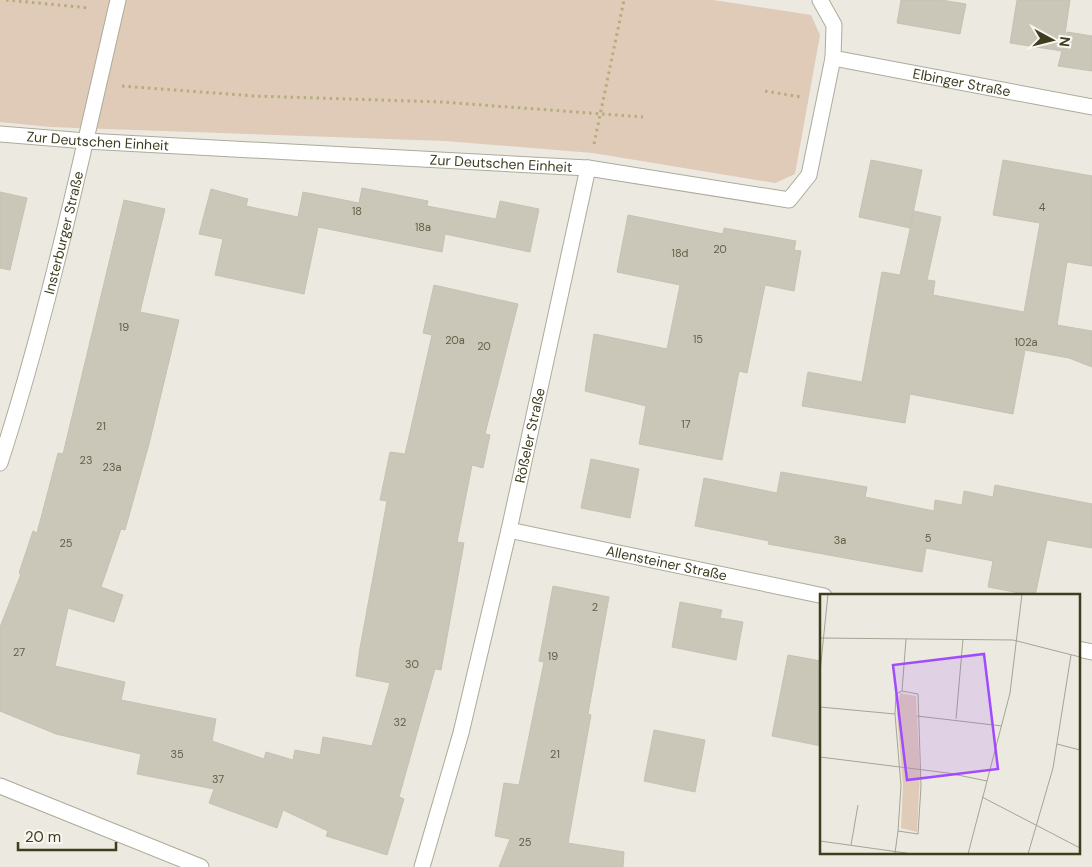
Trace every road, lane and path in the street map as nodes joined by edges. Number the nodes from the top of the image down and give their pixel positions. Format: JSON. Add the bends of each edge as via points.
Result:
{"nodes":[{"id":1,"x":6,"y":0,"type":"edge"},
{"id":2,"x":624,"y":0,"type":"edge"},
{"id":3,"x":820,"y":0,"type":"edge"},
{"id":4,"x":117,"y":5,"type":"edge"},
{"id":5,"x":833,"y":58,"type":"junction"},
{"id":6,"x":99,"y":85,"type":"junction"},
{"id":7,"x":764,"y":91,"type":"dead end"},
{"id":8,"x":823,"y":102,"type":"junction"},
{"id":9,"x":1092,"y":107,"type":"edge"},
{"id":10,"x":602,"y":113,"type":"junction"},
{"id":11,"x":643,"y":117,"type":"dead end"},
{"id":12,"x":0,"y":134,"type":"edge"},
{"id":13,"x":86,"y":141,"type":"junction"},
{"id":14,"x":588,"y":168,"type":"junction"},
{"id":15,"x":0,"y":463,"type":"edge"},
{"id":16,"x":509,"y":530,"type":"junction"},
{"id":17,"x":820,"y":595,"type":"edge"},
{"id":18,"x":0,"y":786,"type":"edge"},
{"id":19,"x":201,"y":867,"type":"edge"},
{"id":20,"x":422,"y":867,"type":"edge"}],
"edges":[{"from":1,"to":4,"type":"path"},
{"from":2,"to":10,"type":"path"},
{"from":3,"to":5,"type":"street","name":"Zur Deutschen Einheit","via":[[834,25]]},
{"from":4,"to":6,"type":"street","name":"Insterburger Straße"},
{"from":5,"to":8,"type":"street","name":"Zur Deutschen Einheit"},
{"from":5,"to":9,"type":"street","name":"Elbinger Straße"},
{"from":6,"to":10,"type":"path"},
{"from":6,"to":13,"type":"street","name":"Insterburger Straße"},
{"from":7,"to":8,"type":"path"},
{"from":8,"to":14,"type":"street","name":"Zur Deutschen Einheit","via":[[809,175],[790,200]]},
{"from":10,"to":11,"type":"path"},
{"from":10,"to":14,"type":"path"},
{"from":12,"to":13,"type":"street","name":"Zur Deutschen Einheit"},
{"from":13,"to":14,"type":"street","name":"Zur Deutschen Einheit"},
{"from":13,"to":15,"type":"street","name":"Insterburger Straße","via":[[21,396]]},
{"from":14,"to":16,"type":"street","name":"Rößeler Straße"},
{"from":16,"to":17,"type":"street","name":"Allensteiner Straße"},
{"from":16,"to":20,"type":"street","name":"Rößeler Straße","via":[[461,733]]},
{"from":18,"to":19,"type":"street"}]}
